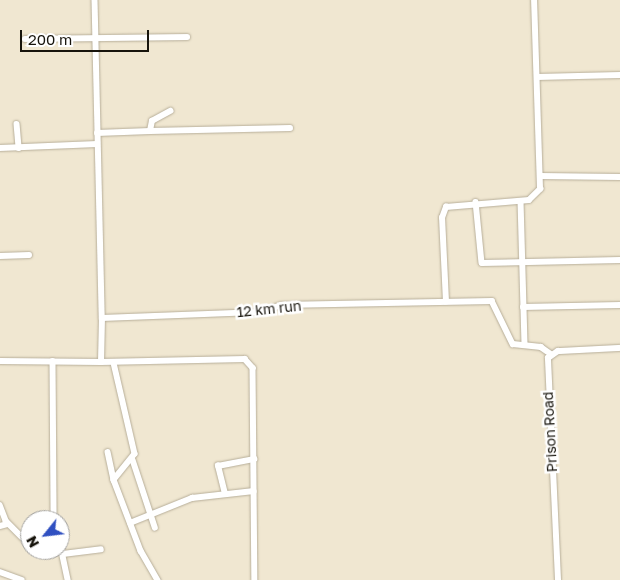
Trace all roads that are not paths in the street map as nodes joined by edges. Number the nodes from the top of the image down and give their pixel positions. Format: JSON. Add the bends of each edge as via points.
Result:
{"nodes":[{"id":1,"x":95,"y":0,"type":"edge"},
{"id":2,"x":534,"y":0,"type":"edge"},
{"id":3,"x":96,"y":36,"type":"junction"},
{"id":4,"x":187,"y":37,"type":"dead end"},
{"id":5,"x":25,"y":39,"type":"dead end"},
{"id":6,"x":620,"y":75,"type":"edge"},
{"id":7,"x":537,"y":77,"type":"junction"},
{"id":8,"x":170,"y":111,"type":"dead end"},
{"id":9,"x":17,"y":124,"type":"dead end"},
{"id":10,"x":290,"y":128,"type":"dead end"},
{"id":11,"x":150,"y":131,"type":"junction"},
{"id":12,"x":97,"y":133,"type":"junction"},
{"id":13,"x":97,"y":144,"type":"junction"},
{"id":14,"x":0,"y":148,"type":"edge"},
{"id":15,"x":19,"y":148,"type":"junction"},
{"id":16,"x":540,"y":176,"type":"junction"},
{"id":17,"x":620,"y":177,"type":"edge"},
{"id":18,"x":521,"y":201,"type":"junction"},
{"id":19,"x":476,"y":202,"type":"junction"},
{"id":20,"x":29,"y":255,"type":"dead end"},
{"id":21,"x":0,"y":256,"type":"edge"},
{"id":22,"x":620,"y":260,"type":"edge"},
{"id":23,"x":522,"y":264,"type":"junction"},
{"id":24,"x":446,"y":302,"type":"junction"},
{"id":25,"x":620,"y":306,"type":"edge"},
{"id":26,"x":523,"y":307,"type":"junction"},
{"id":27,"x":102,"y":318,"type":"junction"},
{"id":28,"x":525,"y":345,"type":"junction"},
{"id":29,"x":620,"y":348,"type":"edge"},
{"id":30,"x":551,"y":354,"type":"junction"},
{"id":31,"x":0,"y":361,"type":"edge"},
{"id":32,"x":53,"y":361,"type":"junction"},
{"id":33,"x":101,"y":362,"type":"junction"},
{"id":34,"x":114,"y":363,"type":"junction"},
{"id":35,"x":108,"y":452,"type":"dead end"},
{"id":36,"x":254,"y":459,"type":"junction"},
{"id":37,"x":133,"y":460,"type":"junction"},
{"id":38,"x":114,"y":480,"type":"junction"},
{"id":39,"x":254,"y":491,"type":"junction"},
{"id":40,"x":225,"y":494,"type":"junction"},
{"id":41,"x":0,"y":505,"type":"edge"},
{"id":42,"x":54,"y":510,"type":"edge"},
{"id":43,"x":151,"y":514,"type":"junction"},
{"id":44,"x":130,"y":523,"type":"junction"},
{"id":45,"x":8,"y":524,"type":"junction"},
{"id":46,"x":0,"y":526,"type":"edge"},
{"id":47,"x":155,"y":527,"type":"dead end"},
{"id":48,"x":20,"y":535,"type":"edge"},
{"id":49,"x":101,"y":549,"type":"dead end"},
{"id":50,"x":70,"y":553,"type":"edge"},
{"id":51,"x":64,"y":560,"type":"edge"},
{"id":52,"x":0,"y":572,"type":"edge"},
{"id":53,"x":22,"y":580,"type":"edge"},
{"id":54,"x":68,"y":580,"type":"edge"},
{"id":55,"x":158,"y":580,"type":"edge"},
{"id":56,"x":255,"y":580,"type":"edge"},
{"id":57,"x":558,"y":580,"type":"edge"}],
"edges":[{"from":1,"to":3,"type":"street"},
{"from":2,"to":7,"type":"street"},
{"from":3,"to":4,"type":"street"},
{"from":3,"to":5,"type":"street"},
{"from":3,"to":12,"type":"street"},
{"from":6,"to":7,"type":"street"},
{"from":7,"to":16,"type":"street"},
{"from":8,"to":11,"type":"street","via":[[152,121]]},
{"from":9,"to":15,"type":"street"},
{"from":10,"to":11,"type":"street"},
{"from":11,"to":12,"type":"street"},
{"from":12,"to":13,"type":"street"},
{"from":13,"to":15,"type":"street"},
{"from":13,"to":27,"type":"street"},
{"from":14,"to":15,"type":"street"},
{"from":16,"to":17,"type":"street"},
{"from":16,"to":18,"type":"street","via":[[536,195]]},
{"from":18,"to":19,"type":"street"},
{"from":18,"to":23,"type":"street"},
{"from":19,"to":23,"type":"street","via":[[479,261]]},
{"from":19,"to":24,"type":"street","via":[[450,204],[443,211]]},
{"from":20,"to":21,"type":"street"},
{"from":22,"to":23,"type":"street"},
{"from":23,"to":26,"type":"street"},
{"from":24,"to":27,"type":"street","name":"12 km run","via":[[281,306],[260,312]]},
{"from":24,"to":28,"type":"street","name":"12 km run","via":[[492,301],[513,344]]},
{"from":25,"to":26,"type":"street"},
{"from":26,"to":28,"type":"street"},
{"from":27,"to":33,"type":"street"},
{"from":28,"to":30,"type":"street","name":"12 km run","via":[[542,347]]},
{"from":29,"to":30,"type":"street"},
{"from":30,"to":57,"type":"street","name":"Prison Road","via":[[548,382]]},
{"from":31,"to":32,"type":"street"},
{"from":32,"to":33,"type":"street"},
{"from":32,"to":42,"type":"street"},
{"from":33,"to":34,"type":"street"},
{"from":34,"to":36,"type":"street","via":[[249,362],[253,368]]},
{"from":34,"to":37,"type":"street"},
{"from":35,"to":38,"type":"street"},
{"from":36,"to":39,"type":"street"},
{"from":36,"to":40,"type":"street","via":[[218,466]]},
{"from":37,"to":38,"type":"street"},
{"from":37,"to":43,"type":"street"},
{"from":38,"to":44,"type":"street"},
{"from":39,"to":40,"type":"street"},
{"from":39,"to":56,"type":"street"},
{"from":40,"to":43,"type":"street","via":[[192,498]]},
{"from":41,"to":45,"type":"street"},
{"from":43,"to":44,"type":"street"},
{"from":43,"to":47,"type":"street"},
{"from":44,"to":55,"type":"street"},
{"from":45,"to":46,"type":"street"},
{"from":45,"to":48,"type":"street"},
{"from":49,"to":50,"type":"street"},
{"from":51,"to":54,"type":"street"},
{"from":52,"to":53,"type":"street"}]}
